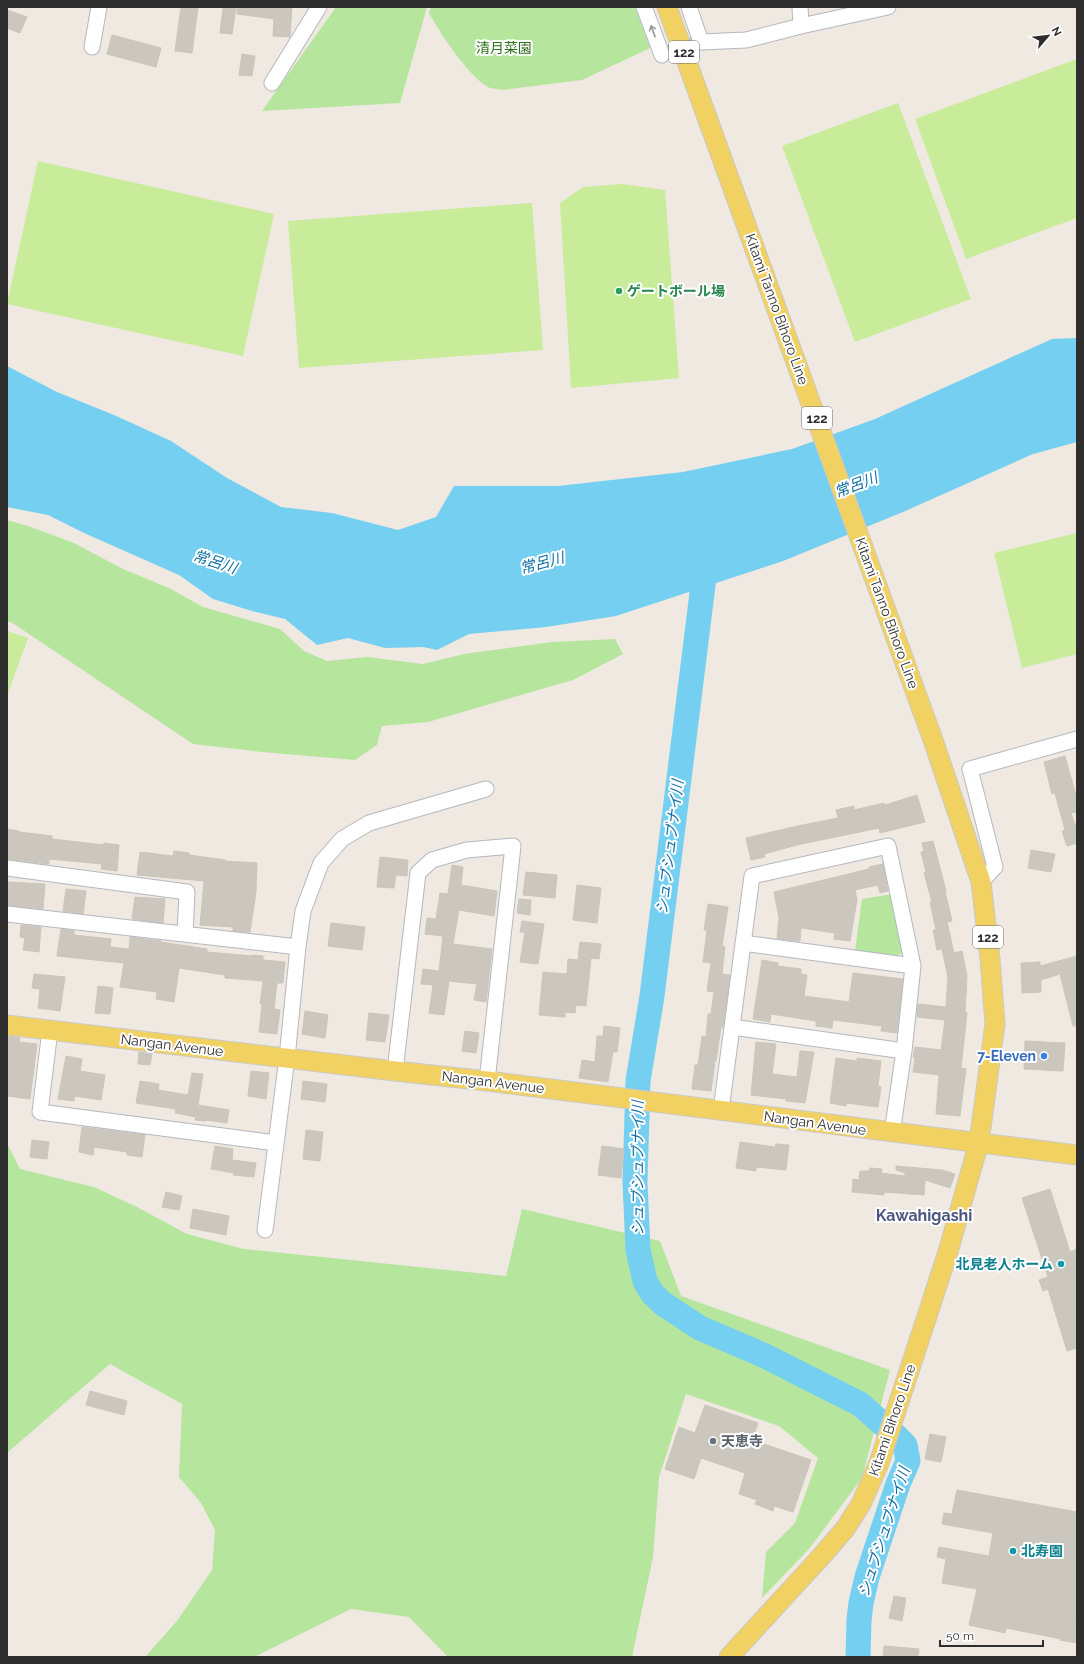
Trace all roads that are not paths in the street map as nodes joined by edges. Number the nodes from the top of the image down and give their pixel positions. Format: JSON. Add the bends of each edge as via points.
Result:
{"nodes":[{"id":1,"x":99,"y":7,"type":"edge"},
{"id":2,"x":319,"y":7,"type":"edge"},
{"id":3,"x":644,"y":7,"type":"edge"},
{"id":4,"x":667,"y":7,"type":"edge"},
{"id":5,"x":689,"y":7,"type":"edge"},
{"id":6,"x":800,"y":7,"type":"edge"},
{"id":7,"x":888,"y":7,"type":"edge"},
{"id":8,"x":801,"y":26,"type":"junction"},
{"id":9,"x":92,"y":47,"type":"dead end"},
{"id":10,"x":662,"y":55,"type":"dead end"},
{"id":11,"x":272,"y":83,"type":"dead end"},
{"id":12,"x":1077,"y":739,"type":"edge"},
{"id":13,"x":486,"y":789,"type":"dead end"},
{"id":14,"x":7,"y":868,"type":"edge"},
{"id":15,"x":981,"y":882,"type":"junction"},
{"id":16,"x":7,"y":914,"type":"edge"},
{"id":17,"x":184,"y":934,"type":"junction"},
{"id":18,"x":743,"y":943,"type":"junction"},
{"id":19,"x":298,"y":947,"type":"junction"},
{"id":20,"x":914,"y":966,"type":"junction"},
{"id":21,"x":7,"y":1025,"type":"edge"},
{"id":22,"x":732,"y":1026,"type":"junction"},
{"id":23,"x":50,"y":1030,"type":"junction"},
{"id":24,"x":904,"y":1051,"type":"junction"},
{"id":25,"x":287,"y":1058,"type":"junction"},
{"id":26,"x":395,"y":1071,"type":"junction"},
{"id":27,"x":487,"y":1081,"type":"junction"},
{"id":28,"x":721,"y":1110,"type":"junction"},
{"id":29,"x":892,"y":1133,"type":"junction"},
{"id":30,"x":980,"y":1142,"type":"junction"},
{"id":31,"x":276,"y":1143,"type":"junction"},
{"id":32,"x":1077,"y":1156,"type":"edge"},
{"id":33,"x":265,"y":1230,"type":"dead end"},
{"id":34,"x":729,"y":1657,"type":"edge"}],
"edges":[{"from":1,"to":9,"type":"street"},
{"from":2,"to":11,"type":"street"},
{"from":10,"to":3,"type":"street","one_way":true},
{"from":4,"to":15,"type":"main road","name":"Kitami Tanno Bihoro Line","number":"122","via":[[933,740]]},
{"from":5,"to":8,"type":"street","via":[[701,42],[746,40]]},
{"from":6,"to":8,"type":"street"},
{"from":7,"to":8,"type":"street"},
{"from":12,"to":15,"type":"street","via":[[970,769],[995,867]]},
{"from":13,"to":19,"type":"street","via":[[369,823],[342,839],[321,863],[303,911]]},
{"from":14,"to":17,"type":"street","via":[[187,892]]},
{"from":15,"to":30,"type":"main road","name":"Kitami Tanno Bihoro Line","number":"122","via":[[995,1024]]},
{"from":16,"to":17,"type":"street"},
{"from":17,"to":19,"type":"street"},
{"from":18,"to":20,"type":"street"},
{"from":18,"to":20,"type":"street","via":[[752,876],[888,846]]},
{"from":18,"to":22,"type":"street"},
{"from":19,"to":25,"type":"street"},
{"from":20,"to":24,"type":"street"},
{"from":21,"to":23,"type":"main road","name":"Nangan Avenue"},
{"from":22,"to":24,"type":"street"},
{"from":22,"to":28,"type":"street"},
{"from":23,"to":25,"type":"main road","name":"Nangan Avenue"},
{"from":23,"to":31,"type":"street","via":[[40,1112]]},
{"from":24,"to":29,"type":"street"},
{"from":25,"to":26,"type":"main road","name":"Nangan Avenue"},
{"from":25,"to":31,"type":"street"},
{"from":26,"to":27,"type":"main road","name":"Nangan Avenue"},
{"from":26,"to":27,"type":"street","via":[[418,874],[432,860],[467,850],[513,846]]},
{"from":27,"to":28,"type":"main road","name":"Nangan Avenue"},
{"from":28,"to":29,"type":"main road","name":"Nangan Avenue"},
{"from":29,"to":30,"type":"main road","name":"Nangan Avenue"},
{"from":30,"to":32,"type":"main road"},
{"from":30,"to":34,"type":"main road","name":"Kitami Bihoro Line","via":[[948,1252],[879,1463],[861,1504],[845,1529]]},
{"from":31,"to":33,"type":"street"}]}
